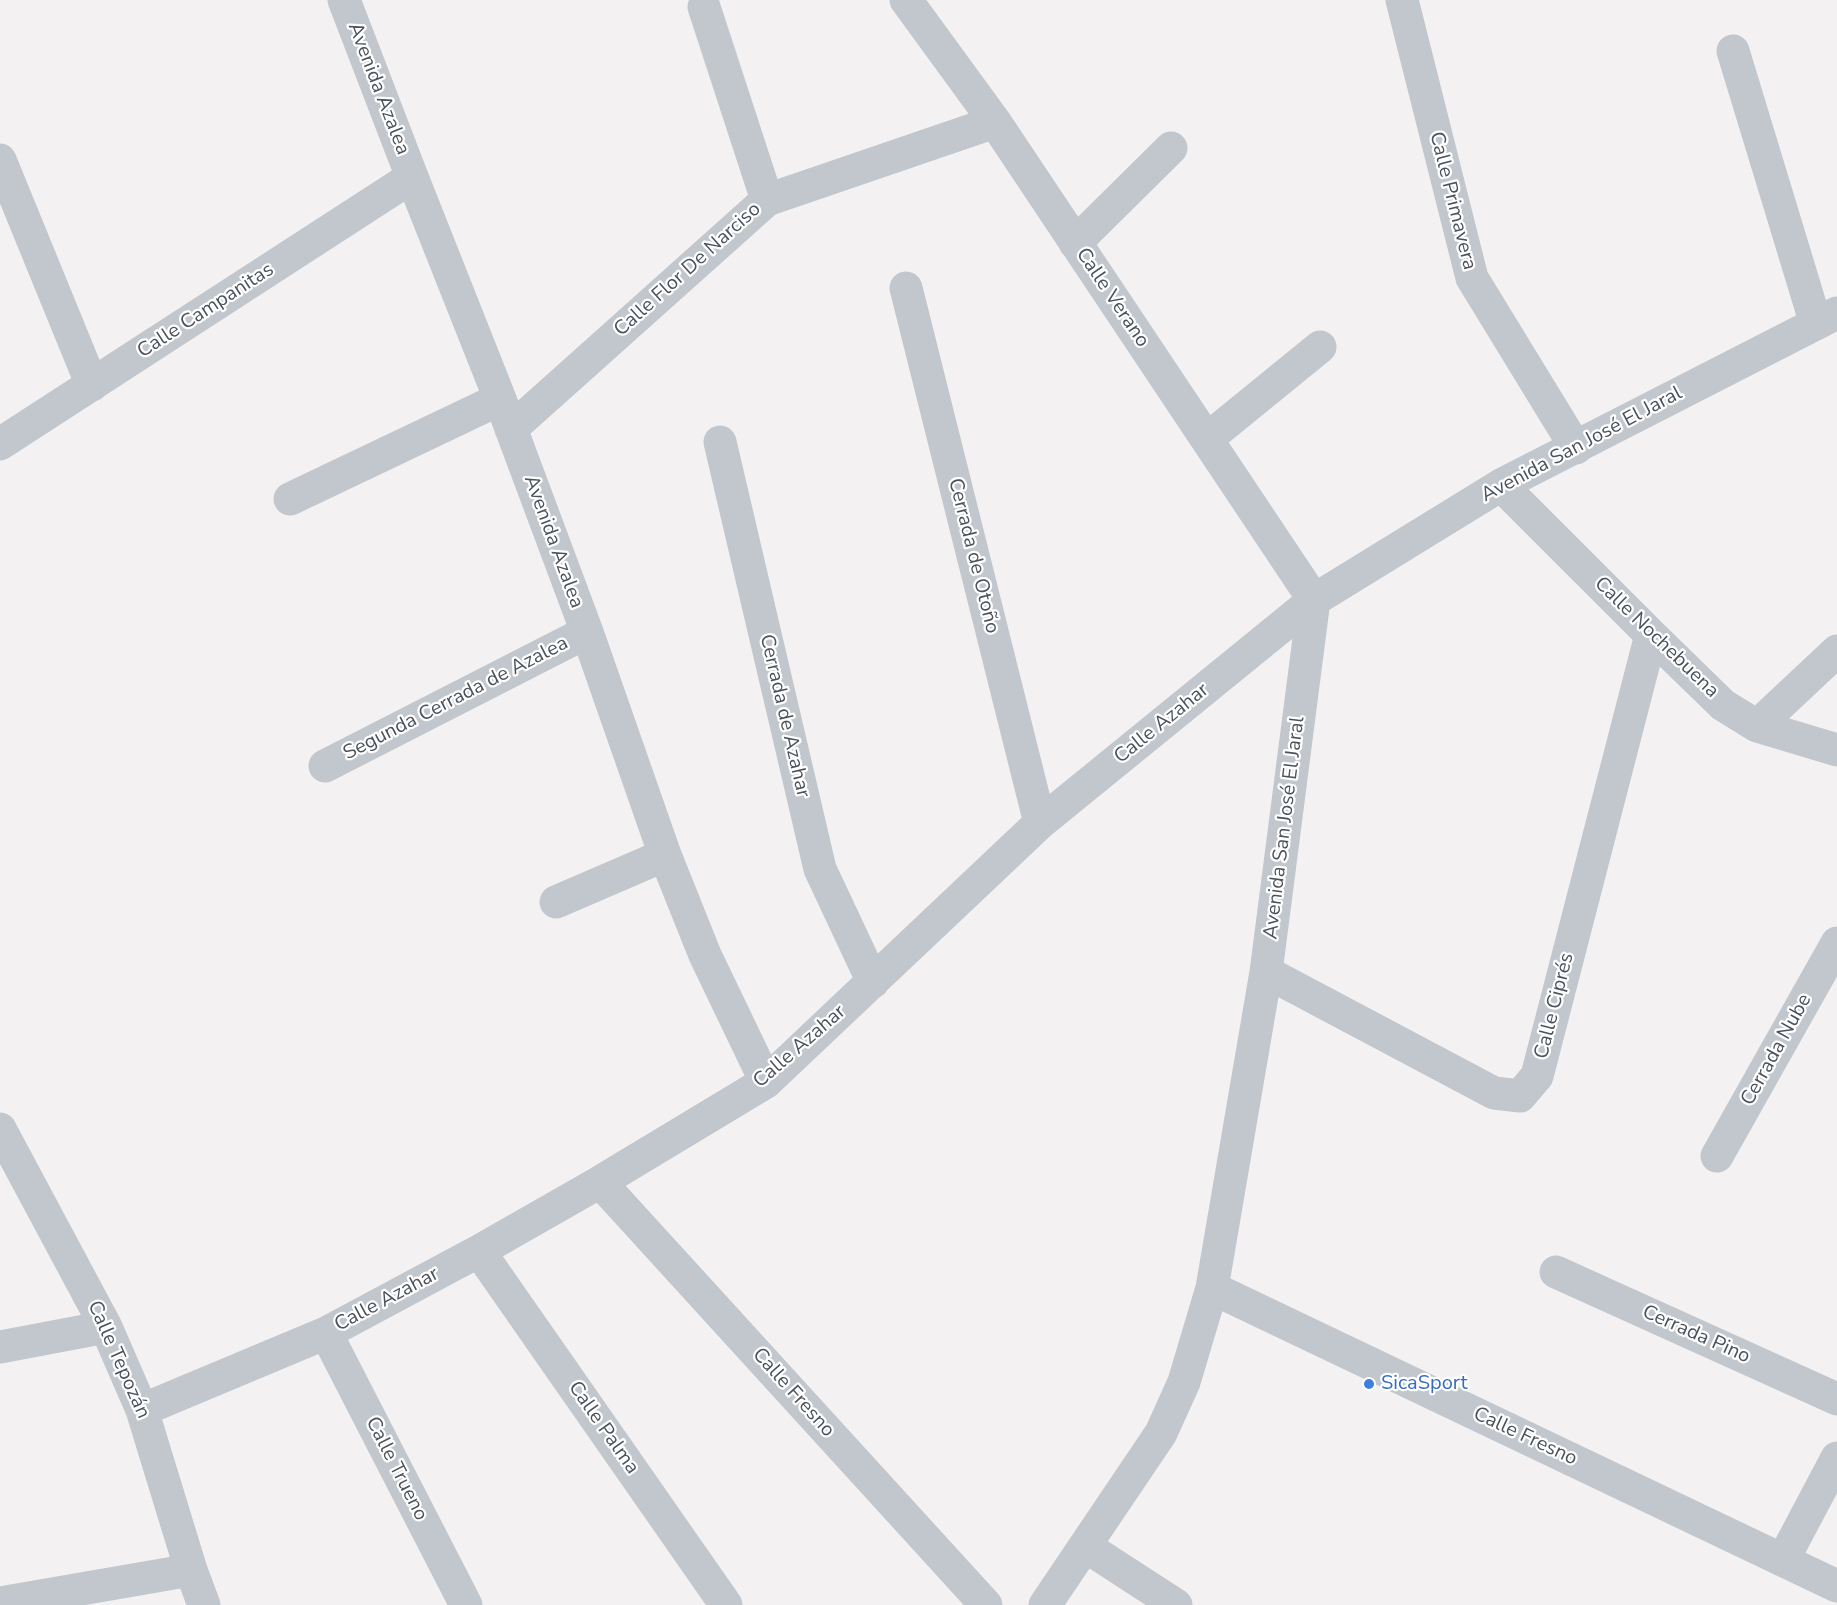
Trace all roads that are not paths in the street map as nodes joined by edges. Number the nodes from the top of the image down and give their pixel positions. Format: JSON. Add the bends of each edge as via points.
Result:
{"nodes":[{"id":1,"x":344,"y":0,"type":"edge"},
{"id":2,"x":906,"y":0,"type":"edge"},
{"id":3,"x":1402,"y":0,"type":"edge"},
{"id":4,"x":704,"y":7,"type":"dead end"},
{"id":5,"x":1733,"y":51,"type":"dead end"},
{"id":6,"x":995,"y":122,"type":"junction"},
{"id":7,"x":1171,"y":148,"type":"dead end"},
{"id":8,"x":0,"y":160,"type":"edge"},
{"id":9,"x":412,"y":177,"type":"junction"},
{"id":10,"x":767,"y":200,"type":"junction"},
{"id":11,"x":1075,"y":243,"type":"junction"},
{"id":12,"x":906,"y":288,"type":"dead end"},
{"id":13,"x":1826,"y":318,"type":"edge"},
{"id":14,"x":1320,"y":347,"type":"dead end"},
{"id":15,"x":92,"y":385,"type":"junction"},
{"id":16,"x":506,"y":414,"type":"junction"},
{"id":17,"x":1207,"y":440,"type":"junction"},
{"id":18,"x":720,"y":442,"type":"dead end"},
{"id":19,"x":0,"y":444,"type":"edge"},
{"id":20,"x":1575,"y":448,"type":"junction"},
{"id":21,"x":1502,"y":485,"type":"junction"},
{"id":22,"x":290,"y":499,"type":"dead end"},
{"id":23,"x":1314,"y":600,"type":"junction"},
{"id":24,"x":586,"y":632,"type":"junction"},
{"id":25,"x":1651,"y":635,"type":"junction"},
{"id":26,"x":1837,"y":651,"type":"edge"},
{"id":27,"x":1758,"y":726,"type":"junction"},
{"id":28,"x":1837,"y":750,"type":"edge"},
{"id":29,"x":325,"y":766,"type":"dead end"},
{"id":30,"x":1040,"y":823,"type":"junction"},
{"id":31,"x":665,"y":855,"type":"junction"},
{"id":32,"x":556,"y":902,"type":"dead end"},
{"id":33,"x":1837,"y":943,"type":"edge"},
{"id":34,"x":1266,"y":972,"type":"junction"},
{"id":35,"x":873,"y":981,"type":"junction"},
{"id":36,"x":766,"y":1082,"type":"junction"},
{"id":37,"x":0,"y":1129,"type":"edge"},
{"id":38,"x":1717,"y":1156,"type":"dead end"},
{"id":39,"x":600,"y":1182,"type":"junction"},
{"id":40,"x":480,"y":1251,"type":"junction"},
{"id":41,"x":1556,"y":1272,"type":"dead end"},
{"id":42,"x":1212,"y":1288,"type":"junction"},
{"id":43,"x":106,"y":1328,"type":"junction"},
{"id":44,"x":326,"y":1333,"type":"junction"},
{"id":45,"x":0,"y":1347,"type":"edge"},
{"id":46,"x":1837,"y":1399,"type":"edge"},
{"id":47,"x":142,"y":1410,"type":"junction"},
{"id":48,"x":1837,"y":1458,"type":"edge"},
{"id":49,"x":1085,"y":1546,"type":"junction"},
{"id":50,"x":1782,"y":1560,"type":"junction"},
{"id":51,"x":191,"y":1570,"type":"junction"},
{"id":52,"x":1837,"y":1586,"type":"edge"},
{"id":53,"x":0,"y":1603,"type":"edge"},
{"id":54,"x":204,"y":1605,"type":"edge"},
{"id":55,"x":466,"y":1605,"type":"edge"},
{"id":56,"x":726,"y":1605,"type":"edge"},
{"id":57,"x":986,"y":1605,"type":"edge"},
{"id":58,"x":1045,"y":1605,"type":"edge"},
{"id":59,"x":1176,"y":1605,"type":"edge"}],
"edges":[{"from":1,"to":9,"type":"street","name":"Avenida Azalea"},
{"from":2,"to":6,"type":"street","name":"Calle Verano"},
{"from":3,"to":20,"type":"street","name":"Calle Primavera","via":[[1472,278]]},
{"from":4,"to":10,"type":"street"},
{"from":5,"to":13,"type":"street"},
{"from":6,"to":10,"type":"street","name":"Calle Flor De Narciso"},
{"from":6,"to":11,"type":"street","name":"Calle Verano"},
{"from":7,"to":11,"type":"street"},
{"from":8,"to":15,"type":"street"},
{"from":9,"to":15,"type":"street","name":"Calle Campanitas"},
{"from":9,"to":16,"type":"street","name":"Avenida Azalea"},
{"from":10,"to":16,"type":"street","name":"Calle Flor De Narciso"},
{"from":11,"to":17,"type":"street","name":"Calle Verano"},
{"from":12,"to":30,"type":"street","name":"Cerrada de Otoño"},
{"from":13,"to":20,"type":"street","name":"Avenida San José El Jaral"},
{"from":14,"to":17,"type":"street"},
{"from":15,"to":19,"type":"street","name":"Calle Campanitas"},
{"from":16,"to":22,"type":"street","name":"Calle Flor De Narciso"},
{"from":16,"to":24,"type":"street","name":"Avenida Azalea"},
{"from":17,"to":23,"type":"street","name":"Calle Verano"},
{"from":18,"to":35,"type":"street","name":"Cerrada de Azahar","via":[[820,869]]},
{"from":20,"to":21,"type":"street","name":"Avenida San José El Jaral"},
{"from":21,"to":23,"type":"street","name":"Avenida San José El Jaral"},
{"from":21,"to":25,"type":"street","name":"Calle Nochebuena"},
{"from":23,"to":30,"type":"street","name":"Calle Azahar"},
{"from":23,"to":34,"type":"street","name":"Avenida San José El Jaral"},
{"from":24,"to":29,"type":"street","name":"Segunda Cerrada de Azalea"},
{"from":24,"to":31,"type":"street","name":"Avenida Azalea"},
{"from":25,"to":27,"type":"street","name":"Calle Nochebuena","via":[[1723,705]]},
{"from":25,"to":34,"type":"street","name":"Calle Ciprés","via":[[1538,1076],[1520,1096],[1494,1093]]},
{"from":26,"to":27,"type":"street"},
{"from":27,"to":28,"type":"street","name":"Calle Nochebuena"},
{"from":30,"to":35,"type":"street","name":"Calle Azahar"},
{"from":31,"to":32,"type":"street"},
{"from":31,"to":36,"type":"street","name":"Avenida Azalea","via":[[705,955]]},
{"from":33,"to":38,"type":"street","name":"Cerrada Nube"},
{"from":34,"to":42,"type":"street","name":"Avenida San José El Jaral"},
{"from":35,"to":36,"type":"street","name":"Calle Azahar"},
{"from":36,"to":39,"type":"street","name":"Calle Azahar"},
{"from":37,"to":43,"type":"street","name":"Calle Tepozán"},
{"from":39,"to":40,"type":"street","name":"Calle Azahar"},
{"from":39,"to":57,"type":"street","name":"Calle Fresno"},
{"from":40,"to":44,"type":"street","name":"Calle Azahar"},
{"from":40,"to":56,"type":"street","name":"Calle Palma"},
{"from":41,"to":46,"type":"street","name":"Cerrada Pino"},
{"from":42,"to":49,"type":"street","name":"Avenida San José El Jaral","via":[[1184,1382],[1161,1432]]},
{"from":42,"to":50,"type":"street","name":"Calle Fresno"},
{"from":43,"to":45,"type":"street"},
{"from":43,"to":47,"type":"street","name":"Calle Tepozán"},
{"from":44,"to":47,"type":"street","name":"Calle Azahar"},
{"from":44,"to":55,"type":"street","name":"Calle Trueno"},
{"from":47,"to":51,"type":"street","name":"Calle Tepozán"},
{"from":48,"to":50,"type":"street"},
{"from":49,"to":58,"type":"street","name":"Avenida San José El Jaral"},
{"from":49,"to":59,"type":"street"},
{"from":50,"to":52,"type":"street","name":"Calle Fresno"},
{"from":51,"to":53,"type":"street"},
{"from":51,"to":54,"type":"street","name":"Calle Tepozán"}]}
